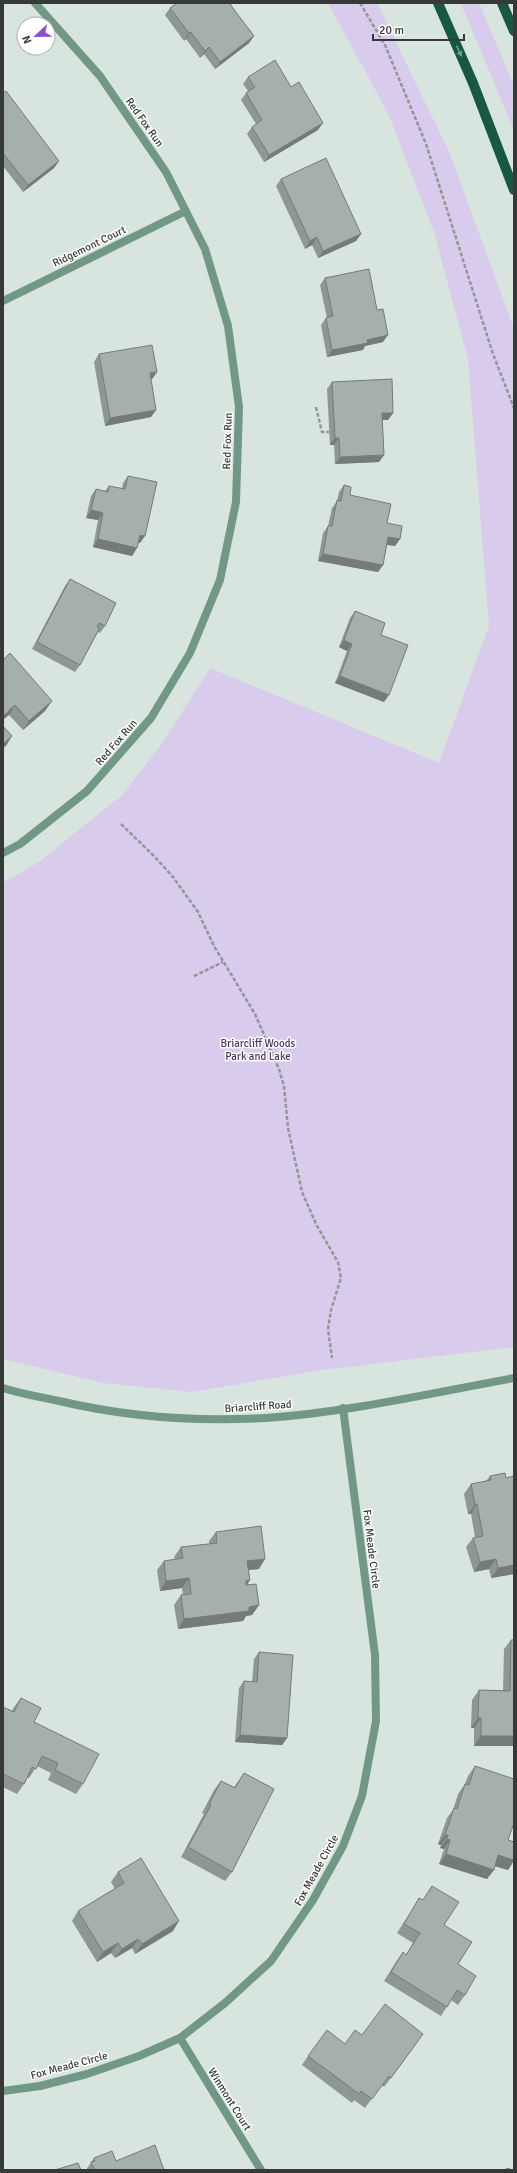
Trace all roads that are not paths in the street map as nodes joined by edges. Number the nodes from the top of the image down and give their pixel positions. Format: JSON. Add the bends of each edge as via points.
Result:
{"nodes":[{"id":1,"x":35,"y":3,"type":"edge"},
{"id":2,"x":438,"y":3,"type":"edge"},
{"id":3,"x":502,"y":3,"type":"edge"},
{"id":4,"x":514,"y":30,"type":"edge"},
{"id":5,"x":514,"y":190,"type":"edge"},
{"id":6,"x":186,"y":211,"type":"junction"},
{"id":7,"x":3,"y":301,"type":"edge"},
{"id":8,"x":3,"y":853,"type":"edge"},
{"id":9,"x":514,"y":1378,"type":"edge"},
{"id":10,"x":3,"y":1388,"type":"edge"},
{"id":11,"x":343,"y":1408,"type":"junction"},
{"id":12,"x":180,"y":2038,"type":"junction"},
{"id":13,"x":3,"y":2092,"type":"edge"},
{"id":14,"x":261,"y":2170,"type":"edge"}],
"edges":[{"from":1,"to":6,"type":"street","name":"Red Fox Run","via":[[100,76],[166,172]]},
{"from":2,"to":5,"type":"main road","one_way":true,"via":[[473,83]]},
{"from":3,"to":4,"type":"main road"},
{"from":6,"to":7,"type":"street","name":"Ridgemont Court"},
{"from":6,"to":8,"type":"street","name":"Red Fox Run","via":[[205,249],[228,326],[239,407],[236,502],[220,580],[190,653],[151,718],[87,791],[20,844]]},
{"from":9,"to":11,"type":"street","name":"Briarcliff Road"},
{"from":10,"to":11,"type":"street","name":"Briarcliff Road","via":[[91,1408],[141,1416],[267,1418]]},
{"from":11,"to":12,"type":"street","name":"Fox Meade Circle","via":[[374,1655],[376,1721],[362,1796],[343,1846],[313,1900],[271,1961]]},
{"from":12,"to":13,"type":"street","name":"Fox Meade Circle","via":[[87,2074]]},
{"from":12,"to":14,"type":"street","name":"Winmont Court"}]}
